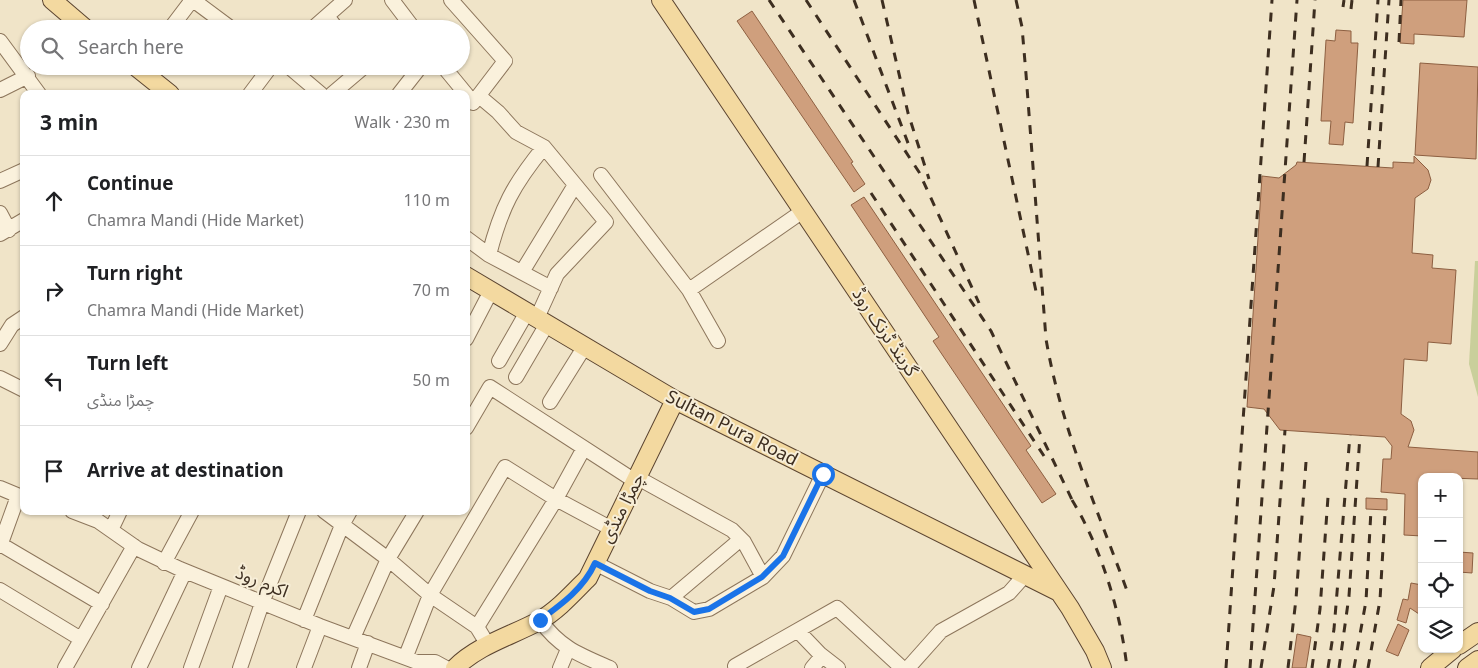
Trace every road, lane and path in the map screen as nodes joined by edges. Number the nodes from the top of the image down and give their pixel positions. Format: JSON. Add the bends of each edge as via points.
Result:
{"nodes":[{"id":1,"x":52,"y":0,"type":"edge"},
{"id":2,"x":193,"y":0,"type":"edge"},
{"id":3,"x":345,"y":0,"type":"edge"},
{"id":4,"x":392,"y":0,"type":"edge"},
{"id":5,"x":451,"y":0,"type":"edge"},
{"id":6,"x":661,"y":0,"type":"edge"},
{"id":7,"x":326,"y":16,"type":"junction"},
{"id":8,"x":75,"y":20,"type":"edge"},
{"id":9,"x":177,"y":20,"type":"edge"},
{"id":10,"x":220,"y":20,"type":"edge"},
{"id":11,"x":322,"y":20,"type":"edge"},
{"id":12,"x":329,"y":20,"type":"edge"},
{"id":13,"x":406,"y":20,"type":"edge"},
{"id":14,"x":469,"y":20,"type":"edge"},
{"id":15,"x":470,"y":21,"type":"edge"},
{"id":16,"x":0,"y":41,"type":"edge"},
{"id":17,"x":20,"y":66,"type":"edge"},
{"id":18,"x":147,"y":75,"type":"edge"},
{"id":19,"x":264,"y":75,"type":"edge"},
{"id":20,"x":299,"y":75,"type":"edge"},
{"id":21,"x":354,"y":75,"type":"edge"},
{"id":22,"x":414,"y":75,"type":"edge"},
{"id":23,"x":451,"y":75,"type":"edge"},
{"id":24,"x":28,"y":76,"type":"joint"},
{"id":25,"x":0,"y":90,"type":"edge"},
{"id":26,"x":37,"y":90,"type":"edge"},
{"id":27,"x":165,"y":90,"type":"edge"},
{"id":28,"x":253,"y":90,"type":"edge"},
{"id":29,"x":316,"y":90,"type":"edge"},
{"id":30,"x":337,"y":90,"type":"edge"},
{"id":31,"x":402,"y":90,"type":"edge"},
{"id":32,"x":465,"y":90,"type":"edge"},
{"id":33,"x":470,"y":95,"type":"edge"},
{"id":34,"x":544,"y":147,"type":"junction"},
{"id":35,"x":20,"y":172,"type":"edge"},
{"id":36,"x":601,"y":175,"type":"dead end"},
{"id":37,"x":0,"y":181,"type":"edge"},
{"id":38,"x":575,"y":185,"type":"junction"},
{"id":39,"x":803,"y":210,"type":"junction"},
{"id":40,"x":0,"y":213,"type":"edge"},
{"id":41,"x":20,"y":222,"type":"edge"},
{"id":42,"x":4,"y":232,"type":"edge"},
{"id":43,"x":470,"y":241,"type":"edge"},
{"id":44,"x":489,"y":255,"type":"junction"},
{"id":45,"x":522,"y":272,"type":"junction"},
{"id":46,"x":470,"y":278,"type":"edge"},
{"id":47,"x":551,"y":288,"type":"junction"},
{"id":48,"x":689,"y":290,"type":"junction"},
{"id":49,"x":491,"y":291,"type":"junction"},
{"id":50,"x":537,"y":318,"type":"junction"},
{"id":51,"x":20,"y":324,"type":"edge"},
{"id":52,"x":470,"y":331,"type":"edge"},
{"id":53,"x":718,"y":341,"type":"dead end"},
{"id":54,"x":0,"y":344,"type":"edge"},
{"id":55,"x":585,"y":346,"type":"junction"},
{"id":56,"x":499,"y":362,"type":"dead end"},
{"id":57,"x":516,"y":377,"type":"dead end"},
{"id":58,"x":0,"y":378,"type":"edge"},
{"id":59,"x":20,"y":388,"type":"edge"},
{"id":60,"x":675,"y":400,"type":"junction"},
{"id":61,"x":550,"y":402,"type":"dead end"},
{"id":62,"x":470,"y":421,"type":"edge"},
{"id":63,"x":584,"y":448,"type":"junction"},
{"id":64,"x":823,"y":474,"type":"junction"},
{"id":65,"x":636,"y":479,"type":"junction"},
{"id":66,"x":0,"y":488,"type":"edge"},
{"id":67,"x":20,"y":497,"type":"edge"},
{"id":68,"x":20,"y":499,"type":"edge"},
{"id":69,"x":556,"y":499,"type":"junction"},
{"id":70,"x":82,"y":515,"type":"edge"},
{"id":71,"x":118,"y":515,"type":"edge"},
{"id":72,"x":190,"y":515,"type":"edge"},
{"id":73,"x":298,"y":515,"type":"edge"},
{"id":74,"x":330,"y":515,"type":"edge"},
{"id":75,"x":348,"y":515,"type":"edge"},
{"id":76,"x":415,"y":515,"type":"edge"},
{"id":77,"x":342,"y":524,"type":"junction"},
{"id":78,"x":612,"y":529,"type":"junction"},
{"id":79,"x":111,"y":530,"type":"junction"},
{"id":80,"x":741,"y":539,"type":"junction"},
{"id":81,"x":0,"y":545,"type":"edge"},
{"id":82,"x":134,"y":546,"type":"junction"},
{"id":83,"x":388,"y":559,"type":"junction"},
{"id":84,"x":164,"y":563,"type":"junction"},
{"id":85,"x":595,"y":563,"type":"junction"},
{"id":86,"x":185,"y":571,"type":"junction"},
{"id":87,"x":1025,"y":575,"type":"junction"},
{"id":88,"x":762,"y":577,"type":"junction"},
{"id":89,"x":221,"y":586,"type":"junction"},
{"id":90,"x":0,"y":590,"type":"edge"},
{"id":91,"x":1060,"y":592,"type":"junction"},
{"id":92,"x":430,"y":595,"type":"junction"},
{"id":93,"x":670,"y":598,"type":"junction"},
{"id":94,"x":262,"y":603,"type":"junction"},
{"id":95,"x":102,"y":604,"type":"junction"},
{"id":96,"x":304,"y":620,"type":"junction"},
{"id":97,"x":540,"y":620,"type":"junction"},
{"id":98,"x":320,"y":626,"type":"junction"},
{"id":99,"x":477,"y":628,"type":"junction"},
{"id":100,"x":798,"y":631,"type":"junction"},
{"id":101,"x":1478,"y":632,"type":"edge"},
{"id":102,"x":353,"y":638,"type":"junction"},
{"id":103,"x":81,"y":639,"type":"junction"},
{"id":104,"x":1463,"y":642,"type":"edge"},
{"id":105,"x":368,"y":643,"type":"junction"},
{"id":106,"x":488,"y":645,"type":"junction"},
{"id":107,"x":568,"y":649,"type":"junction"},
{"id":108,"x":1448,"y":653,"type":"edge"},
{"id":109,"x":406,"y":656,"type":"junction"},
{"id":110,"x":822,"y":656,"type":"junction"},
{"id":111,"x":1478,"y":660,"type":"edge"},
{"id":112,"x":733,"y":667,"type":"edge"},
{"id":113,"x":65,"y":668,"type":"edge"},
{"id":114,"x":139,"y":668,"type":"edge"},
{"id":115,"x":191,"y":668,"type":"edge"},
{"id":116,"x":240,"y":668,"type":"edge"},
{"id":117,"x":304,"y":668,"type":"edge"},
{"id":118,"x":359,"y":668,"type":"edge"},
{"id":119,"x":446,"y":668,"type":"edge"},
{"id":120,"x":455,"y":668,"type":"edge"},
{"id":121,"x":560,"y":668,"type":"edge"},
{"id":122,"x":610,"y":668,"type":"edge"},
{"id":123,"x":812,"y":668,"type":"edge"},
{"id":124,"x":838,"y":668,"type":"edge"},
{"id":125,"x":902,"y":668,"type":"edge"},
{"id":126,"x":908,"y":668,"type":"edge"},
{"id":127,"x":1102,"y":668,"type":"edge"},
{"id":128,"x":1430,"y":668,"type":"edge"},
{"id":129,"x":1467,"y":668,"type":"edge"}],
"edges":[{"from":1,"to":8,"type":"main road"},
{"from":2,"to":9,"type":"street"},
{"from":2,"to":10,"type":"street"},
{"from":3,"to":7,"type":"street"},
{"from":4,"to":13,"type":"street"},
{"from":5,"to":14,"type":"street"},
{"from":6,"to":39,"type":"main road","name":"گرینڈ ٹرنک روڈ"},
{"from":7,"to":11,"type":"street"},
{"from":7,"to":12,"type":"street"},
{"from":15,"to":33,"type":"street","via":[[505,61]]},
{"from":16,"to":17,"type":"street"},
{"from":18,"to":27,"type":"main road"},
{"from":19,"to":28,"type":"street"},
{"from":20,"to":29,"type":"street"},
{"from":21,"to":30,"type":"street"},
{"from":22,"to":31,"type":"street"},
{"from":23,"to":32,"type":"street"},
{"from":24,"to":25,"type":"street"},
{"from":24,"to":26,"type":"street"},
{"from":33,"to":34,"type":"street","via":[[498,112],[516,132]]},
{"from":34,"to":38,"type":"street"},
{"from":34,"to":44,"type":"street","via":[[519,177],[498,219]]},
{"from":35,"to":37,"type":"street"},
{"from":36,"to":48,"type":"street"},
{"from":38,"to":45,"type":"street"},
{"from":38,"to":47,"type":"street","via":[[606,222],[557,274]]},
{"from":39,"to":48,"type":"street"},
{"from":39,"to":91,"type":"main road","name":"گرینڈ ٹرنک روڈ"},
{"from":40,"to":42,"type":"street"},
{"from":41,"to":42,"type":"street"},
{"from":43,"to":44,"type":"street"},
{"from":44,"to":45,"type":"street"},
{"from":45,"to":47,"type":"street"},
{"from":46,"to":49,"type":"main road","name":"Sultan Pura Road"},
{"from":47,"to":50,"type":"street"},
{"from":48,"to":53,"type":"street"},
{"from":49,"to":50,"type":"main road","name":"Sultan Pura Road"},
{"from":49,"to":52,"type":"street"},
{"from":50,"to":55,"type":"main road","name":"Sultan Pura Road"},
{"from":50,"to":56,"type":"street"},
{"from":50,"to":57,"type":"street"},
{"from":51,"to":54,"type":"street"},
{"from":55,"to":60,"type":"main road","name":"Sultan Pura Road"},
{"from":55,"to":61,"type":"street"},
{"from":58,"to":59,"type":"street"},
{"from":60,"to":64,"type":"main road","name":"Sultan Pura Road"},
{"from":60,"to":65,"type":"main road","name":"چمڑا منڈی"},
{"from":62,"to":63,"type":"street","via":[[490,387]]},
{"from":63,"to":65,"type":"street"},
{"from":63,"to":69,"type":"street"},
{"from":64,"to":87,"type":"main road","name":"Sultan Pura Road"},
{"from":64,"to":88,"type":"street","via":[[783,556]]},
{"from":65,"to":78,"type":"main road","name":"چمڑا منڈی"},
{"from":65,"to":80,"type":"street","via":[[732,530]]},
{"from":66,"to":67,"type":"street"},
{"from":68,"to":81,"type":"street"},
{"from":69,"to":78,"type":"street"},
{"from":69,"to":92,"type":"street","via":[[505,468]]},
{"from":69,"to":99,"type":"street"},
{"from":70,"to":79,"type":"street","name":"اکرم روڈ"},
{"from":71,"to":79,"type":"street"},
{"from":72,"to":84,"type":"street"},
{"from":73,"to":94,"type":"street"},
{"from":74,"to":77,"type":"street"},
{"from":75,"to":77,"type":"street"},
{"from":76,"to":83,"type":"street"},
{"from":77,"to":83,"type":"street"},
{"from":77,"to":96,"type":"street"},
{"from":78,"to":85,"type":"main road","name":"چمڑا منڈی"},
{"from":79,"to":82,"type":"street","name":"اکرم روڈ"},
{"from":80,"to":88,"type":"street"},
{"from":80,"to":93,"type":"street"},
{"from":81,"to":95,"type":"street"},
{"from":82,"to":84,"type":"street","name":"اکرم روڈ"},
{"from":82,"to":95,"type":"street"},
{"from":83,"to":92,"type":"street"},
{"from":83,"to":102,"type":"street"},
{"from":84,"to":86,"type":"street","name":"اکرم روڈ"},
{"from":85,"to":93,"type":"street"},
{"from":85,"to":97,"type":"main road","name":"چمڑا منڈی","via":[[588,578]]},
{"from":86,"to":89,"type":"street","name":"اکرم روڈ"},
{"from":86,"to":114,"type":"street"},
{"from":87,"to":91,"type":"main road","name":"Sultan Pura Road"},
{"from":87,"to":126,"type":"street","via":[[1009,593],[941,631]]},
{"from":88,"to":93,"type":"street","via":[[709,609],[694,612]]},
{"from":89,"to":94,"type":"street","name":"اکرم روڈ"},
{"from":89,"to":115,"type":"street"},
{"from":90,"to":103,"type":"street"},
{"from":91,"to":127,"type":"main road","name":"گرینڈ ٹرنک روڈ"},
{"from":92,"to":99,"type":"street"},
{"from":92,"to":109,"type":"street"},
{"from":94,"to":96,"type":"street","name":"اکرم روڈ"},
{"from":94,"to":116,"type":"street"},
{"from":95,"to":103,"type":"street"},
{"from":96,"to":98,"type":"street","name":"اکرم روڈ"},
{"from":97,"to":106,"type":"main road","name":"چمڑا منڈی"},
{"from":97,"to":107,"type":"street","via":[[550,634]]},
{"from":98,"to":102,"type":"street","name":"اکرم روڈ"},
{"from":98,"to":117,"type":"street"},
{"from":99,"to":106,"type":"street"},
{"from":100,"to":110,"type":"street"},
{"from":100,"to":112,"type":"street"},
{"from":100,"to":125,"type":"street","via":[[837,608]]},
{"from":101,"to":104,"type":"main road"},
{"from":102,"to":105,"type":"street","name":"اکرم روڈ"},
{"from":103,"to":113,"type":"street"},
{"from":105,"to":109,"type":"street","name":"اکرم روڈ"},
{"from":105,"to":118,"type":"street"},
{"from":106,"to":120,"type":"main road","name":"چمڑا منڈی"},
{"from":107,"to":121,"type":"street"},
{"from":107,"to":122,"type":"street"},
{"from":108,"to":128,"type":"main road"},
{"from":109,"to":119,"type":"street","name":"اکرم روڈ","via":[[417,662],[435,662]]},
{"from":110,"to":123,"type":"street"},
{"from":110,"to":124,"type":"street"},
{"from":111,"to":129,"type":"main road"}]}
